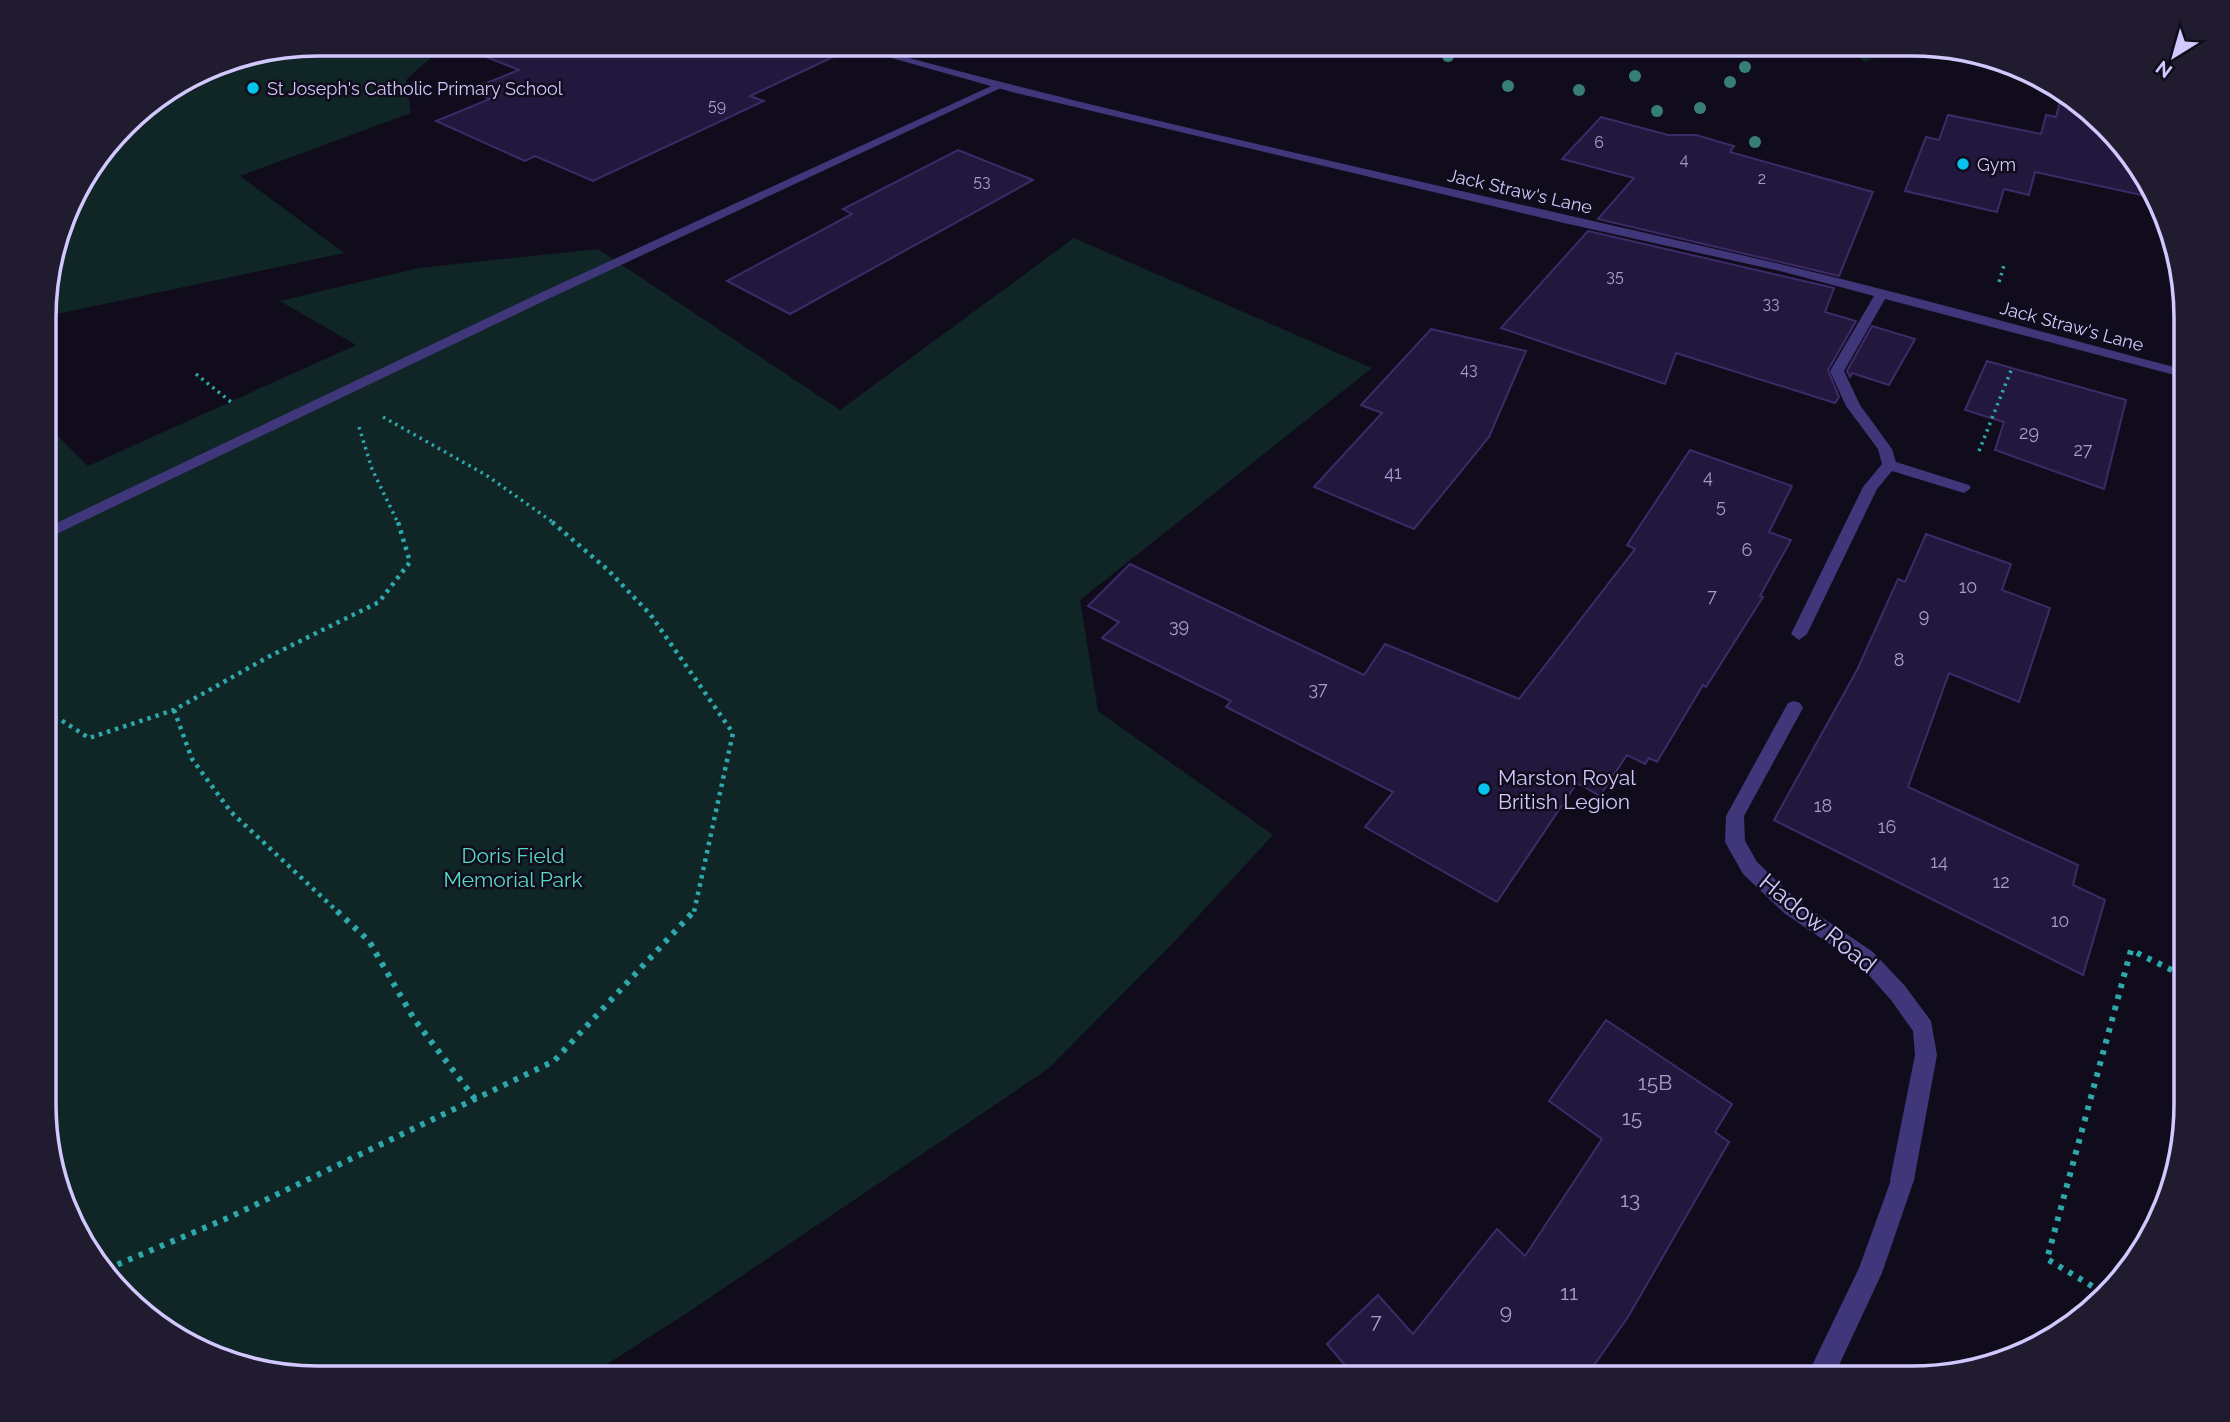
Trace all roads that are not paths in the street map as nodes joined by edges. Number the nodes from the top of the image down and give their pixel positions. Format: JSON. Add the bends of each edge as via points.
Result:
{"nodes":[{"id":1,"x":892,"y":56,"type":"edge"},
{"id":2,"x":1000,"y":85,"type":"junction"},
{"id":3,"x":1882,"y":294,"type":"junction"},
{"id":4,"x":2174,"y":371,"type":"edge"},
{"id":5,"x":1889,"y":465,"type":"junction"},
{"id":6,"x":1964,"y":488,"type":"road end"},
{"id":7,"x":56,"y":529,"type":"edge"},
{"id":8,"x":1799,"y":634,"type":"dead end"},
{"id":9,"x":1794,"y":708,"type":"dead end"},
{"id":10,"x":1825,"y":1366,"type":"edge"}],
"edges":[{"from":1,"to":2,"type":"street","name":"Jack Straw's Lane"},
{"from":2,"to":3,"type":"street","name":"Jack Straw's Lane"},
{"from":2,"to":7,"type":"street"},
{"from":3,"to":4,"type":"street","name":"Jack Straw's Lane"},
{"from":3,"to":5,"type":"street","via":[[1837,370],[1853,406],[1885,449]]},
{"from":5,"to":6,"type":"street"},
{"from":5,"to":8,"type":"street","via":[[1870,487]]},
{"from":9,"to":10,"type":"street","name":"Hadow Road","via":[[1735,816],[1735,842],[1750,868],[1791,906],[1866,958],[1898,993],[1923,1028],[1926,1055],[1902,1180],[1870,1273]]}]}
